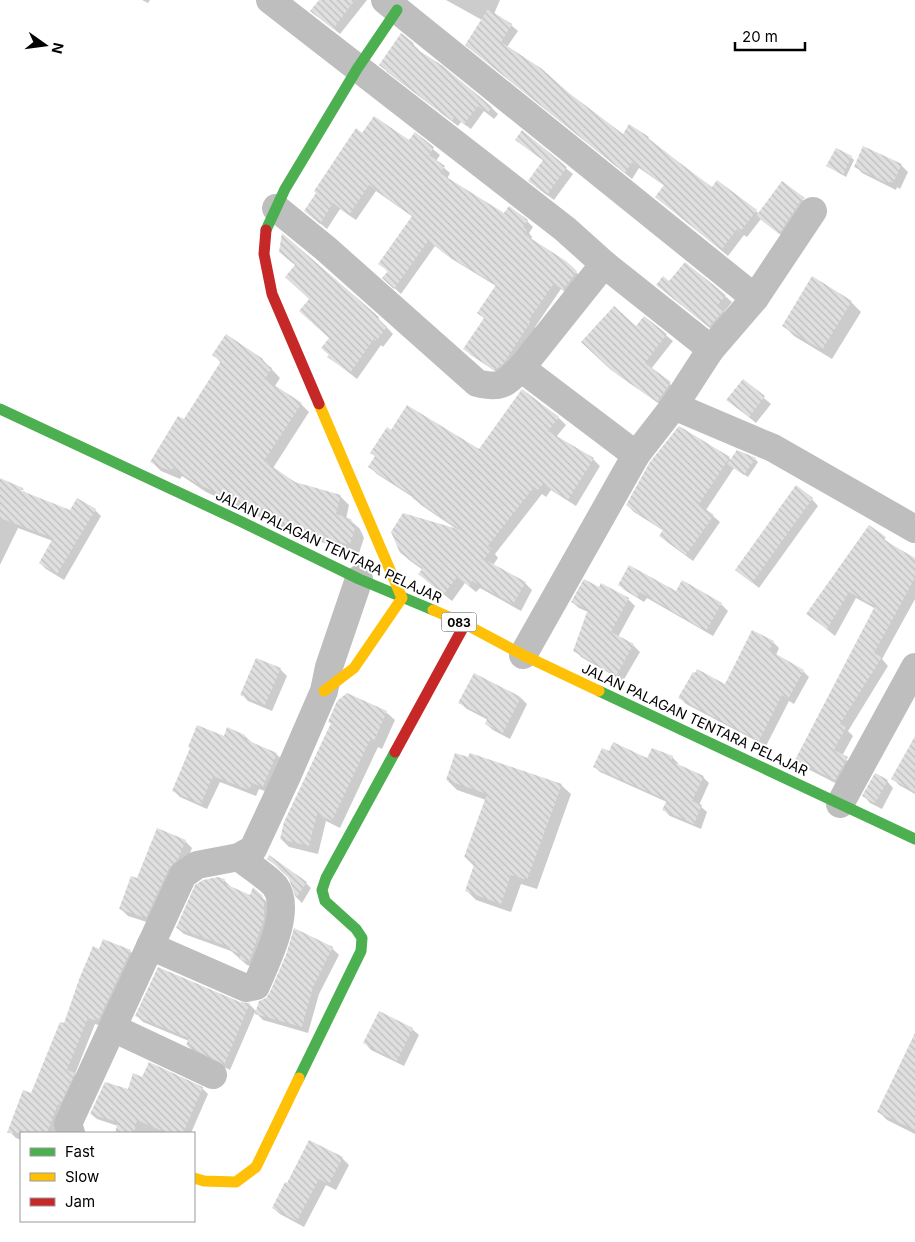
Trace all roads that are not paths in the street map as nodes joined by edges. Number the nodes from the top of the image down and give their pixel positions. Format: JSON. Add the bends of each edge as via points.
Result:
{"nodes":[{"id":1,"x":270,"y":0,"type":"edge"},
{"id":2,"x":391,"y":5,"type":"edge"},
{"id":3,"x":357,"y":69,"type":"junction"},
{"id":4,"x":276,"y":208,"type":"junction"},
{"id":5,"x":813,"y":211,"type":"dead end"},
{"id":6,"x":604,"y":264,"type":"junction"},
{"id":7,"x":755,"y":298,"type":"junction"},
{"id":8,"x":711,"y":349,"type":"junction"},
{"id":9,"x":521,"y":368,"type":"junction"},
{"id":10,"x":674,"y":406,"type":"junction"},
{"id":11,"x":0,"y":409,"type":"edge"},
{"id":12,"x":636,"y":456,"type":"junction"},
{"id":13,"x":915,"y":529,"type":"edge"},
{"id":14,"x":359,"y":579,"type":"junction"},
{"id":15,"x":402,"y":598,"type":"junction"},
{"id":16,"x":465,"y":624,"type":"junction"},
{"id":17,"x":523,"y":655,"type":"junction"},
{"id":18,"x":915,"y":668,"type":"edge"},
{"id":19,"x":324,"y":691,"type":"junction"},
{"id":20,"x":840,"y":804,"type":"junction"},
{"id":21,"x":915,"y":839,"type":"edge"},
{"id":22,"x":239,"y":857,"type":"junction"},
{"id":23,"x":150,"y":946,"type":"junction"},
{"id":24,"x":113,"y":1028,"type":"junction"},
{"id":25,"x":213,"y":1075,"type":"dead end"},
{"id":26,"x":71,"y":1132,"type":"edge"},
{"id":27,"x":195,"y":1178,"type":"edge"}],
"edges":[{"from":1,"to":3,"type":"street"},
{"from":2,"to":3,"type":"street"},
{"from":2,"to":7,"type":"street"},
{"from":3,"to":4,"type":"street"},
{"from":3,"to":6,"type":"street","via":[[565,229]]},
{"from":4,"to":9,"type":"street","via":[[477,383],[492,387],[507,382]]},
{"from":4,"to":15,"type":"street","via":[[264,238],[265,265],[272,294]]},
{"from":5,"to":7,"type":"street"},
{"from":6,"to":8,"type":"street"},
{"from":6,"to":9,"type":"street"},
{"from":7,"to":8,"type":"street"},
{"from":8,"to":10,"type":"street"},
{"from":9,"to":12,"type":"street"},
{"from":10,"to":12,"type":"street"},
{"from":10,"to":13,"type":"street","via":[[773,448]]},
{"from":11,"to":14,"type":"street","name":"JALAN PALAGAN TENTARA PELAJAR","number":"083"},
{"from":12,"to":17,"type":"street"},
{"from":14,"to":15,"type":"street","name":"JALAN PALAGAN TENTARA PELAJAR","number":"083"},
{"from":14,"to":19,"type":"street"},
{"from":15,"to":16,"type":"street","name":"JALAN PALAGAN TENTARA PELAJAR","number":"083"},
{"from":15,"to":19,"type":"street","via":[[354,668]]},
{"from":16,"to":17,"type":"street","name":"JALAN PALAGAN TENTARA PELAJAR","number":"083"},
{"from":16,"to":27,"type":"street","via":[[326,878],[322,890],[325,901],[356,929],[362,938],[361,951],[278,1122],[256,1167],[236,1182]]},
{"from":17,"to":20,"type":"street","name":"JALAN PALAGAN TENTARA PELAJAR","number":"083"},
{"from":18,"to":20,"type":"street"},
{"from":19,"to":22,"type":"street","via":[[253,849]]},
{"from":20,"to":21,"type":"street","name":"JALAN PALAGAN TENTARA PELAJAR","number":"083"},
{"from":22,"to":23,"type":"street","via":[[197,865],[183,875]]},
{"from":22,"to":23,"type":"street","via":[[275,886],[281,909],[278,933],[256,986],[246,988]]},
{"from":23,"to":24,"type":"street"},
{"from":24,"to":25,"type":"street"},
{"from":24,"to":26,"type":"street","via":[[68,1124]]}]}
